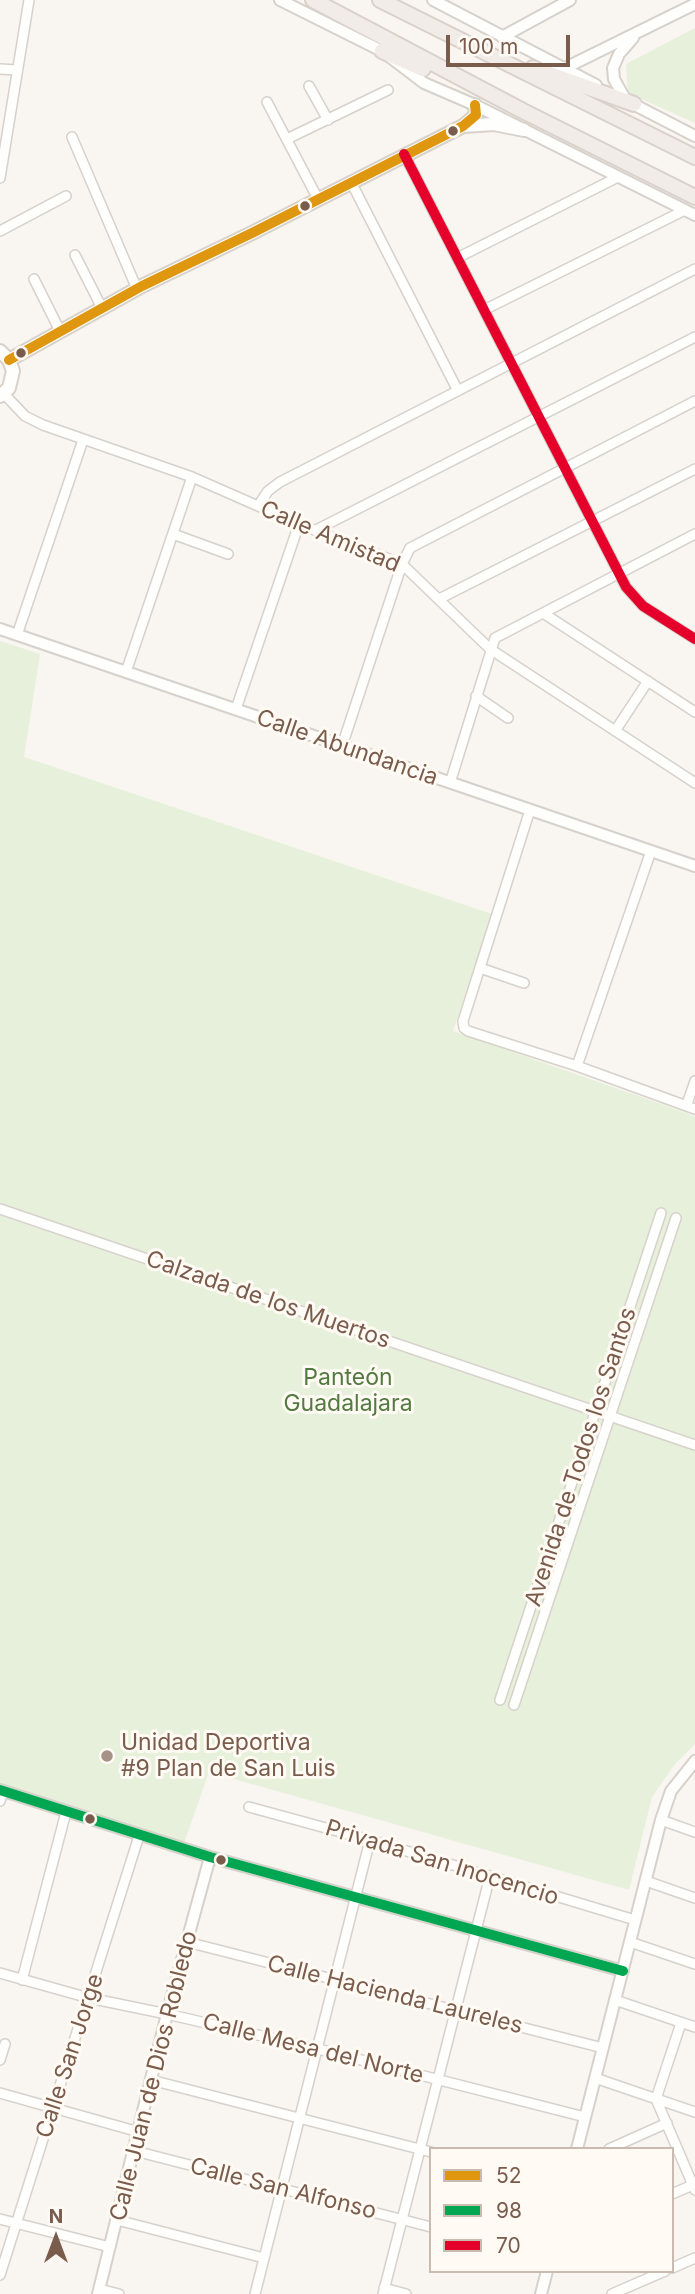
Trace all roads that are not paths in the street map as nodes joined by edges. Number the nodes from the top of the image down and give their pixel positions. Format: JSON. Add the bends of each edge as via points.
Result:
{"nodes":[{"id":1,"x":29,"y":0,"type":"edge"},
{"id":2,"x":280,"y":0,"type":"edge"},
{"id":3,"x":313,"y":0,"type":"edge"},
{"id":4,"x":380,"y":0,"type":"edge"},
{"id":5,"x":433,"y":0,"type":"edge"},
{"id":6,"x":570,"y":0,"type":"edge"},
{"id":7,"x":695,"y":4,"type":"edge"},
{"id":8,"x":642,"y":29,"type":"junction"},
{"id":9,"x":502,"y":37,"type":"junction"},
{"id":10,"x":479,"y":50,"type":"junction"},
{"id":11,"x":382,"y":51,"type":"junction"},
{"id":12,"x":0,"y":69,"type":"edge"},
{"id":13,"x":17,"y":70,"type":"junction"},
{"id":14,"x":559,"y":72,"type":"junction"},
{"id":15,"x":309,"y":86,"type":"dead end"},
{"id":16,"x":388,"y":90,"type":"dead end"},
{"id":17,"x":267,"y":102,"type":"dead end"},
{"id":18,"x":629,"y":102,"type":"junction"},
{"id":19,"x":475,"y":105,"type":"junction"},
{"id":20,"x":523,"y":111,"type":"junction"},
{"id":21,"x":328,"y":120,"type":"junction"},
{"id":22,"x":463,"y":126,"type":"junction"},
{"id":23,"x":524,"y":130,"type":"junction"},
{"id":24,"x":695,"y":136,"type":"edge"},
{"id":25,"x":72,"y":138,"type":"dead end"},
{"id":26,"x":287,"y":139,"type":"junction"},
{"id":27,"x":404,"y":154,"type":"junction"},
{"id":28,"x":695,"y":156,"type":"edge"},
{"id":29,"x":618,"y":177,"type":"junction"},
{"id":30,"x":0,"y":178,"type":"edge"},
{"id":31,"x":351,"y":182,"type":"junction"},
{"id":32,"x":65,"y":196,"type":"dead end"},
{"id":33,"x":695,"y":197,"type":"edge"},
{"id":34,"x":318,"y":199,"type":"junction"},
{"id":35,"x":684,"y":211,"type":"junction"},
{"id":36,"x":695,"y":215,"type":"edge"},
{"id":37,"x":0,"y":231,"type":"edge"},
{"id":38,"x":75,"y":255,"type":"dead end"},
{"id":39,"x":457,"y":258,"type":"junction"},
{"id":40,"x":695,"y":269,"type":"edge"},
{"id":41,"x":34,"y":279,"type":"dead end"},
{"id":42,"x":140,"y":287,"type":"junction"},
{"id":43,"x":102,"y":308,"type":"junction"},
{"id":44,"x":484,"y":310,"type":"junction"},
{"id":45,"x":60,"y":331,"type":"junction"},
{"id":46,"x":695,"y":337,"type":"edge"},
{"id":47,"x":5,"y":355,"type":"edge"},
{"id":48,"x":511,"y":363,"type":"junction"},
{"id":49,"x":458,"y":391,"type":"junction"},
{"id":50,"x":2,"y":395,"type":"edge"},
{"id":51,"x":695,"y":401,"type":"edge"},
{"id":52,"x":538,"y":416,"type":"junction"},
{"id":53,"x":83,"y":440,"type":"junction"},
{"id":54,"x":565,"y":468,"type":"junction"},
{"id":55,"x":695,"y":469,"type":"edge"},
{"id":56,"x":192,"y":477,"type":"junction"},
{"id":57,"x":258,"y":506,"type":"junction"},
{"id":58,"x":592,"y":522,"type":"junction"},
{"id":59,"x":299,"y":524,"type":"junction"},
{"id":60,"x":316,"y":530,"type":"junction"},
{"id":61,"x":173,"y":534,"type":"junction"},
{"id":62,"x":695,"y":534,"type":"edge"},
{"id":63,"x":228,"y":554,"type":"dead end"},
{"id":64,"x":402,"y":564,"type":"junction"},
{"id":65,"x":619,"y":574,"type":"junction"},
{"id":66,"x":439,"y":599,"type":"junction"},
{"id":67,"x":543,"y":613,"type":"junction"},
{"id":68,"x":0,"y":629,"type":"edge"},
{"id":69,"x":17,"y":635,"type":"junction"},
{"id":70,"x":695,"y":639,"type":"edge"},
{"id":71,"x":490,"y":649,"type":"junction"},
{"id":72,"x":126,"y":672,"type":"junction"},
{"id":73,"x":648,"y":681,"type":"junction"},
{"id":74,"x":476,"y":696,"type":"junction"},
{"id":75,"x":236,"y":709,"type":"junction"},
{"id":76,"x":695,"y":712,"type":"edge"},
{"id":77,"x":509,"y":718,"type":"dead end"},
{"id":78,"x":615,"y":731,"type":"junction"},
{"id":79,"x":342,"y":746,"type":"junction"},
{"id":80,"x":450,"y":783,"type":"junction"},
{"id":81,"x":695,"y":783,"type":"edge"},
{"id":82,"x":530,"y":810,"type":"junction"},
{"id":83,"x":651,"y":851,"type":"junction"},
{"id":84,"x":695,"y":866,"type":"edge"},
{"id":85,"x":480,"y":968,"type":"junction"},
{"id":86,"x":524,"y":983,"type":"dead end"},
{"id":87,"x":577,"y":1066,"type":"junction"},
{"id":88,"x":695,"y":1081,"type":"edge"},
{"id":89,"x":691,"y":1107,"type":"edge"},
{"id":90,"x":0,"y":1209,"type":"edge"},
{"id":91,"x":661,"y":1213,"type":"dead end"},
{"id":92,"x":676,"y":1218,"type":"dead end"},
{"id":93,"x":596,"y":1411,"type":"junction"},
{"id":94,"x":610,"y":1416,"type":"junction"},
{"id":95,"x":695,"y":1445,"type":"edge"},
{"id":96,"x":500,"y":1700,"type":"dead end"},
{"id":97,"x":514,"y":1705,"type":"dead end"},
{"id":98,"x":694,"y":1762,"type":"edge"},
{"id":99,"x":1,"y":1794,"type":"edge"},
{"id":100,"x":249,"y":1807,"type":"dead end"},
{"id":101,"x":66,"y":1812,"type":"junction"},
{"id":102,"x":661,"y":1820,"type":"junction"},
{"id":103,"x":695,"y":1832,"type":"edge"},
{"id":104,"x":139,"y":1836,"type":"junction"},
{"id":105,"x":370,"y":1840,"type":"junction"},
{"id":106,"x":210,"y":1857,"type":"junction"},
{"id":107,"x":490,"y":1876,"type":"junction"},
{"id":108,"x":646,"y":1881,"type":"junction"},
{"id":109,"x":355,"y":1898,"type":"junction"},
{"id":110,"x":695,"y":1898,"type":"edge"},
{"id":111,"x":635,"y":1920,"type":"junction"},
{"id":112,"x":475,"y":1930,"type":"junction"},
{"id":113,"x":187,"y":1942,"type":"junction"},
{"id":114,"x":630,"y":1942,"type":"junction"},
{"id":115,"x":695,"y":1964,"type":"edge"},
{"id":116,"x":623,"y":1970,"type":"junction"},
{"id":117,"x":0,"y":1973,"type":"edge"},
{"id":118,"x":22,"y":1980,"type":"junction"},
{"id":119,"x":335,"y":1980,"type":"junction"},
{"id":120,"x":89,"y":1998,"type":"junction"},
{"id":121,"x":615,"y":2000,"type":"junction"},
{"id":122,"x":456,"y":2011,"type":"junction"},
{"id":123,"x":167,"y":2014,"type":"junction"},
{"id":124,"x":681,"y":2022,"type":"junction"},
{"id":125,"x":695,"y":2027,"type":"edge"},
{"id":126,"x":5,"y":2044,"type":"dead end"},
{"id":127,"x":603,"y":2048,"type":"junction"},
{"id":128,"x":318,"y":2049,"type":"junction"},
{"id":129,"x":0,"y":2060,"type":"edge"},
{"id":130,"x":595,"y":2078,"type":"junction"},
{"id":131,"x":151,"y":2080,"type":"junction"},
{"id":132,"x":438,"y":2080,"type":"junction"},
{"id":133,"x":0,"y":2093,"type":"edge"},
{"id":134,"x":656,"y":2099,"type":"junction"},
{"id":135,"x":53,"y":2109,"type":"junction"},
{"id":136,"x":695,"y":2112,"type":"edge"},
{"id":137,"x":585,"y":2117,"type":"junction"},
{"id":138,"x":300,"y":2118,"type":"junction"},
{"id":139,"x":667,"y":2123,"type":"junction"},
{"id":140,"x":139,"y":2132,"type":"junction"},
{"id":141,"x":578,"y":2147,"type":"edge"},
{"id":142,"x":613,"y":2147,"type":"edge"},
{"id":143,"x":420,"y":2149,"type":"junction"},
{"id":144,"x":135,"y":2151,"type":"junction"},
{"id":145,"x":429,"y":2151,"type":"edge"},
{"id":146,"x":694,"y":2187,"type":"edge"},
{"id":147,"x":282,"y":2189,"type":"junction"},
{"id":148,"x":674,"y":2193,"type":"edge"},
{"id":149,"x":0,"y":2219,"type":"edge"},
{"id":150,"x":117,"y":2220,"type":"junction"},
{"id":151,"x":402,"y":2220,"type":"junction"},
{"id":152,"x":17,"y":2223,"type":"junction"},
{"id":153,"x":429,"y":2227,"type":"edge"},
{"id":154,"x":110,"y":2247,"type":"junction"},
{"id":155,"x":264,"y":2258,"type":"junction"},
{"id":156,"x":695,"y":2259,"type":"edge"},
{"id":157,"x":674,"y":2267,"type":"edge"},
{"id":158,"x":546,"y":2273,"type":"edge"},
{"id":159,"x":660,"y":2273,"type":"edge"},
{"id":160,"x":0,"y":2275,"type":"edge"},
{"id":161,"x":384,"y":2291,"type":"edge"},
{"id":162,"x":99,"y":2292,"type":"edge"},
{"id":163,"x":119,"y":2294,"type":"edge"},
{"id":164,"x":255,"y":2294,"type":"edge"},
{"id":165,"x":405,"y":2294,"type":"edge"},
{"id":166,"x":541,"y":2294,"type":"edge"},
{"id":167,"x":611,"y":2294,"type":"edge"}],
"edges":[{"from":1,"to":13,"type":"street"},
{"from":2,"to":11,"type":"street"},
{"from":3,"to":20,"type":"highway"},
{"from":4,"to":10,"type":"highway"},
{"from":5,"to":9,"type":"street"},
{"from":6,"to":9,"type":"street"},
{"from":7,"to":8,"type":"street"},
{"from":8,"to":14,"type":"street"},
{"from":8,"to":18,"type":"street","via":[[624,47],[612,74]]},
{"from":9,"to":14,"type":"street"},
{"from":10,"to":14,"type":"highway"},
{"from":10,"to":28,"type":"highway"},
{"from":11,"to":19,"type":"street","via":[[424,83]]},
{"from":11,"to":20,"type":"highway"},
{"from":12,"to":13,"type":"street"},
{"from":13,"to":30,"type":"street"},
{"from":14,"to":18,"type":"highway"},
{"from":15,"to":21,"type":"street"},
{"from":16,"to":21,"type":"street"},
{"from":17,"to":26,"type":"street"},
{"from":18,"to":24,"type":"street"},
{"from":19,"to":22,"type":"main road","via":[[476,115]]},
{"from":19,"to":23,"type":"street"},
{"from":20,"to":33,"type":"highway"},
{"from":21,"to":26,"type":"street"},
{"from":22,"to":23,"type":"main road","via":[[494,124]]},
{"from":22,"to":27,"type":"main road"},
{"from":23,"to":29,"type":"street"},
{"from":25,"to":42,"type":"street","via":[[128,270]]},
{"from":26,"to":34,"type":"street"},
{"from":27,"to":31,"type":"main road"},
{"from":27,"to":39,"type":"street"},
{"from":29,"to":35,"type":"street"},
{"from":29,"to":39,"type":"street"},
{"from":31,"to":34,"type":"main road"},
{"from":31,"to":49,"type":"street"},
{"from":32,"to":37,"type":"street"},
{"from":34,"to":42,"type":"main road"},
{"from":35,"to":36,"type":"street"},
{"from":35,"to":44,"type":"street"},
{"from":38,"to":43,"type":"street"},
{"from":39,"to":44,"type":"street"},
{"from":40,"to":48,"type":"street"},
{"from":41,"to":45,"type":"street"},
{"from":42,"to":43,"type":"main road"},
{"from":43,"to":45,"type":"main road"},
{"from":44,"to":48,"type":"street"},
{"from":45,"to":47,"type":"main road"},
{"from":46,"to":52,"type":"street"},
{"from":47,"to":50,"type":"main road","via":[[13,370]]},
{"from":48,"to":49,"type":"street"},
{"from":48,"to":52,"type":"street"},
{"from":49,"to":57,"type":"street","via":[[280,482]]},
{"from":50,"to":53,"type":"street","name":"Calle Amistad","via":[[25,416]]},
{"from":51,"to":54,"type":"street"},
{"from":52,"to":54,"type":"street"},
{"from":52,"to":60,"type":"street"},
{"from":53,"to":56,"type":"street","name":"Calle Amistad"},
{"from":53,"to":69,"type":"street"},
{"from":54,"to":58,"type":"street"},
{"from":54,"to":64,"type":"street","via":[[414,546]]},
{"from":55,"to":58,"type":"street"},
{"from":56,"to":57,"type":"street","name":"Calle Amistad"},
{"from":56,"to":61,"type":"street"},
{"from":57,"to":59,"type":"street","name":"Calle Amistad"},
{"from":58,"to":65,"type":"street"},
{"from":58,"to":66,"type":"street"},
{"from":59,"to":60,"type":"street","name":"Calle Amistad"},
{"from":59,"to":75,"type":"street"},
{"from":60,"to":64,"type":"street","name":"Calle Amistad"},
{"from":61,"to":63,"type":"street"},
{"from":61,"to":72,"type":"street"},
{"from":62,"to":65,"type":"street"},
{"from":64,"to":66,"type":"street","name":"Calle Amistad"},
{"from":64,"to":79,"type":"street"},
{"from":65,"to":67,"type":"street"},
{"from":65,"to":70,"type":"street","via":[[643,606]]},
{"from":66,"to":71,"type":"street","name":"Calle Amistad"},
{"from":67,"to":71,"type":"street","via":[[498,635]]},
{"from":67,"to":73,"type":"street"},
{"from":68,"to":69,"type":"street","name":"Calle Abundancia"},
{"from":69,"to":72,"type":"street","name":"Calle Abundancia"},
{"from":71,"to":74,"type":"street"},
{"from":71,"to":78,"type":"street","name":"Calle Amistad"},
{"from":72,"to":75,"type":"street","name":"Calle Abundancia"},
{"from":73,"to":76,"type":"street"},
{"from":73,"to":78,"type":"street"},
{"from":74,"to":77,"type":"street"},
{"from":74,"to":80,"type":"street"},
{"from":75,"to":79,"type":"street","name":"Calle Abundancia"},
{"from":78,"to":81,"type":"street","name":"Calle Amistad"},
{"from":79,"to":80,"type":"street","name":"Calle Abundancia"},
{"from":80,"to":82,"type":"street","name":"Calle Abundancia"},
{"from":82,"to":83,"type":"street","name":"Calle Abundancia"},
{"from":82,"to":85,"type":"street"},
{"from":83,"to":84,"type":"street","name":"Calle Abundancia"},
{"from":83,"to":87,"type":"street"},
{"from":85,"to":86,"type":"street"},
{"from":85,"to":87,"type":"street","via":[[464,1028]]},
{"from":87,"to":89,"type":"street"},
{"from":88,"to":89,"type":"street"},
{"from":90,"to":93,"type":"street","name":"Calzada de los Muertos"},
{"from":91,"to":93,"type":"street","name":"Avenida de Todos los Santos"},
{"from":92,"to":94,"type":"street","name":"Avenida de Todos los Santos"},
{"from":93,"to":94,"type":"street","name":"Calzada de los Muertos"},
{"from":93,"to":96,"type":"street","name":"Avenida de Todos los Santos"},
{"from":94,"to":95,"type":"street","name":"Calzada de los Muertos"},
{"from":94,"to":97,"type":"street","name":"Avenida de Todos los Santos"},
{"from":98,"to":102,"type":"street","via":[[671,1791]]},
{"from":99,"to":101,"type":"street"},
{"from":100,"to":105,"type":"street","name":"Privada San Inocencio"},
{"from":101,"to":104,"type":"street"},
{"from":101,"to":118,"type":"street"},
{"from":102,"to":103,"type":"street"},
{"from":102,"to":108,"type":"street"},
{"from":104,"to":106,"type":"street"},
{"from":104,"to":120,"type":"street","name":"Calle San Jorge"},
{"from":105,"to":107,"type":"street","name":"Privada San Inocencio"},
{"from":105,"to":109,"type":"street"},
{"from":106,"to":109,"type":"street"},
{"from":106,"to":113,"type":"street","name":"Calle Juan de Dios Robledo"},
{"from":107,"to":111,"type":"street","name":"Privada San Inocencio"},
{"from":107,"to":112,"type":"street"},
{"from":108,"to":110,"type":"street"},
{"from":108,"to":111,"type":"street"},
{"from":109,"to":112,"type":"street"},
{"from":109,"to":119,"type":"street"},
{"from":111,"to":114,"type":"street"},
{"from":112,"to":116,"type":"street"},
{"from":112,"to":122,"type":"street"},
{"from":113,"to":119,"type":"street","name":"Calle Hacienda Laureles"},
{"from":113,"to":123,"type":"street","name":"Calle Juan de Dios Robledo"},
{"from":114,"to":115,"type":"street"},
{"from":114,"to":116,"type":"street"},
{"from":116,"to":121,"type":"street"},
{"from":117,"to":118,"type":"street","name":"Calle Mesa del Norte"},
{"from":118,"to":120,"type":"street","name":"Calle Mesa del Norte"},
{"from":119,"to":122,"type":"street","name":"Calle Hacienda Laureles"},
{"from":119,"to":128,"type":"street"},
{"from":120,"to":123,"type":"street","name":"Calle Mesa del Norte"},
{"from":120,"to":135,"type":"street","name":"Calle San Jorge"},
{"from":121,"to":124,"type":"street"},
{"from":121,"to":127,"type":"street"},
{"from":122,"to":127,"type":"street","name":"Calle Hacienda Laureles"},
{"from":122,"to":132,"type":"street"},
{"from":123,"to":128,"type":"street","name":"Calle Mesa del Norte"},
{"from":123,"to":131,"type":"street","name":"Calle Juan de Dios Robledo"},
{"from":124,"to":125,"type":"street"},
{"from":124,"to":134,"type":"street"},
{"from":126,"to":129,"type":"street"},
{"from":127,"to":130,"type":"street"},
{"from":128,"to":132,"type":"street","name":"Calle Mesa del Norte"},
{"from":128,"to":138,"type":"street"},
{"from":130,"to":134,"type":"street"},
{"from":130,"to":137,"type":"street"},
{"from":131,"to":138,"type":"street"},
{"from":131,"to":140,"type":"street","name":"Calle Juan de Dios Robledo"},
{"from":132,"to":137,"type":"street","name":"Calle Mesa del Norte"},
{"from":132,"to":143,"type":"street"},
{"from":133,"to":135,"type":"street"},
{"from":134,"to":136,"type":"street"},
{"from":134,"to":139,"type":"street"},
{"from":135,"to":140,"type":"street"},
{"from":135,"to":152,"type":"street","name":"Calle San Jorge"},
{"from":137,"to":141,"type":"street"},
{"from":138,"to":143,"type":"street"},
{"from":138,"to":147,"type":"street"},
{"from":139,"to":142,"type":"street"},
{"from":139,"to":146,"type":"street"},
{"from":140,"to":144,"type":"street","name":"Calle Juan de Dios Robledo"},
{"from":143,"to":145,"type":"street"},
{"from":143,"to":151,"type":"street"},
{"from":144,"to":147,"type":"street","name":"Calle San Alfonso"},
{"from":144,"to":150,"type":"street","name":"Calle Juan de Dios Robledo"},
{"from":146,"to":148,"type":"street"},
{"from":147,"to":151,"type":"street","name":"Calle San Alfonso"},
{"from":147,"to":155,"type":"street"},
{"from":149,"to":152,"type":"street"},
{"from":150,"to":154,"type":"street","name":"Calle Juan de Dios Robledo"},
{"from":150,"to":155,"type":"street"},
{"from":151,"to":153,"type":"street","name":"Calle San Alfonso"},
{"from":151,"to":161,"type":"street"},
{"from":152,"to":154,"type":"street"},
{"from":152,"to":160,"type":"street","name":"Calle San Jorge"},
{"from":154,"to":162,"type":"street","name":"Calle Juan de Dios Robledo"},
{"from":155,"to":164,"type":"street"},
{"from":156,"to":157,"type":"street"},
{"from":158,"to":166,"type":"street"},
{"from":159,"to":167,"type":"street"},
{"from":161,"to":165,"type":"street"},
{"from":162,"to":163,"type":"street"}]}
